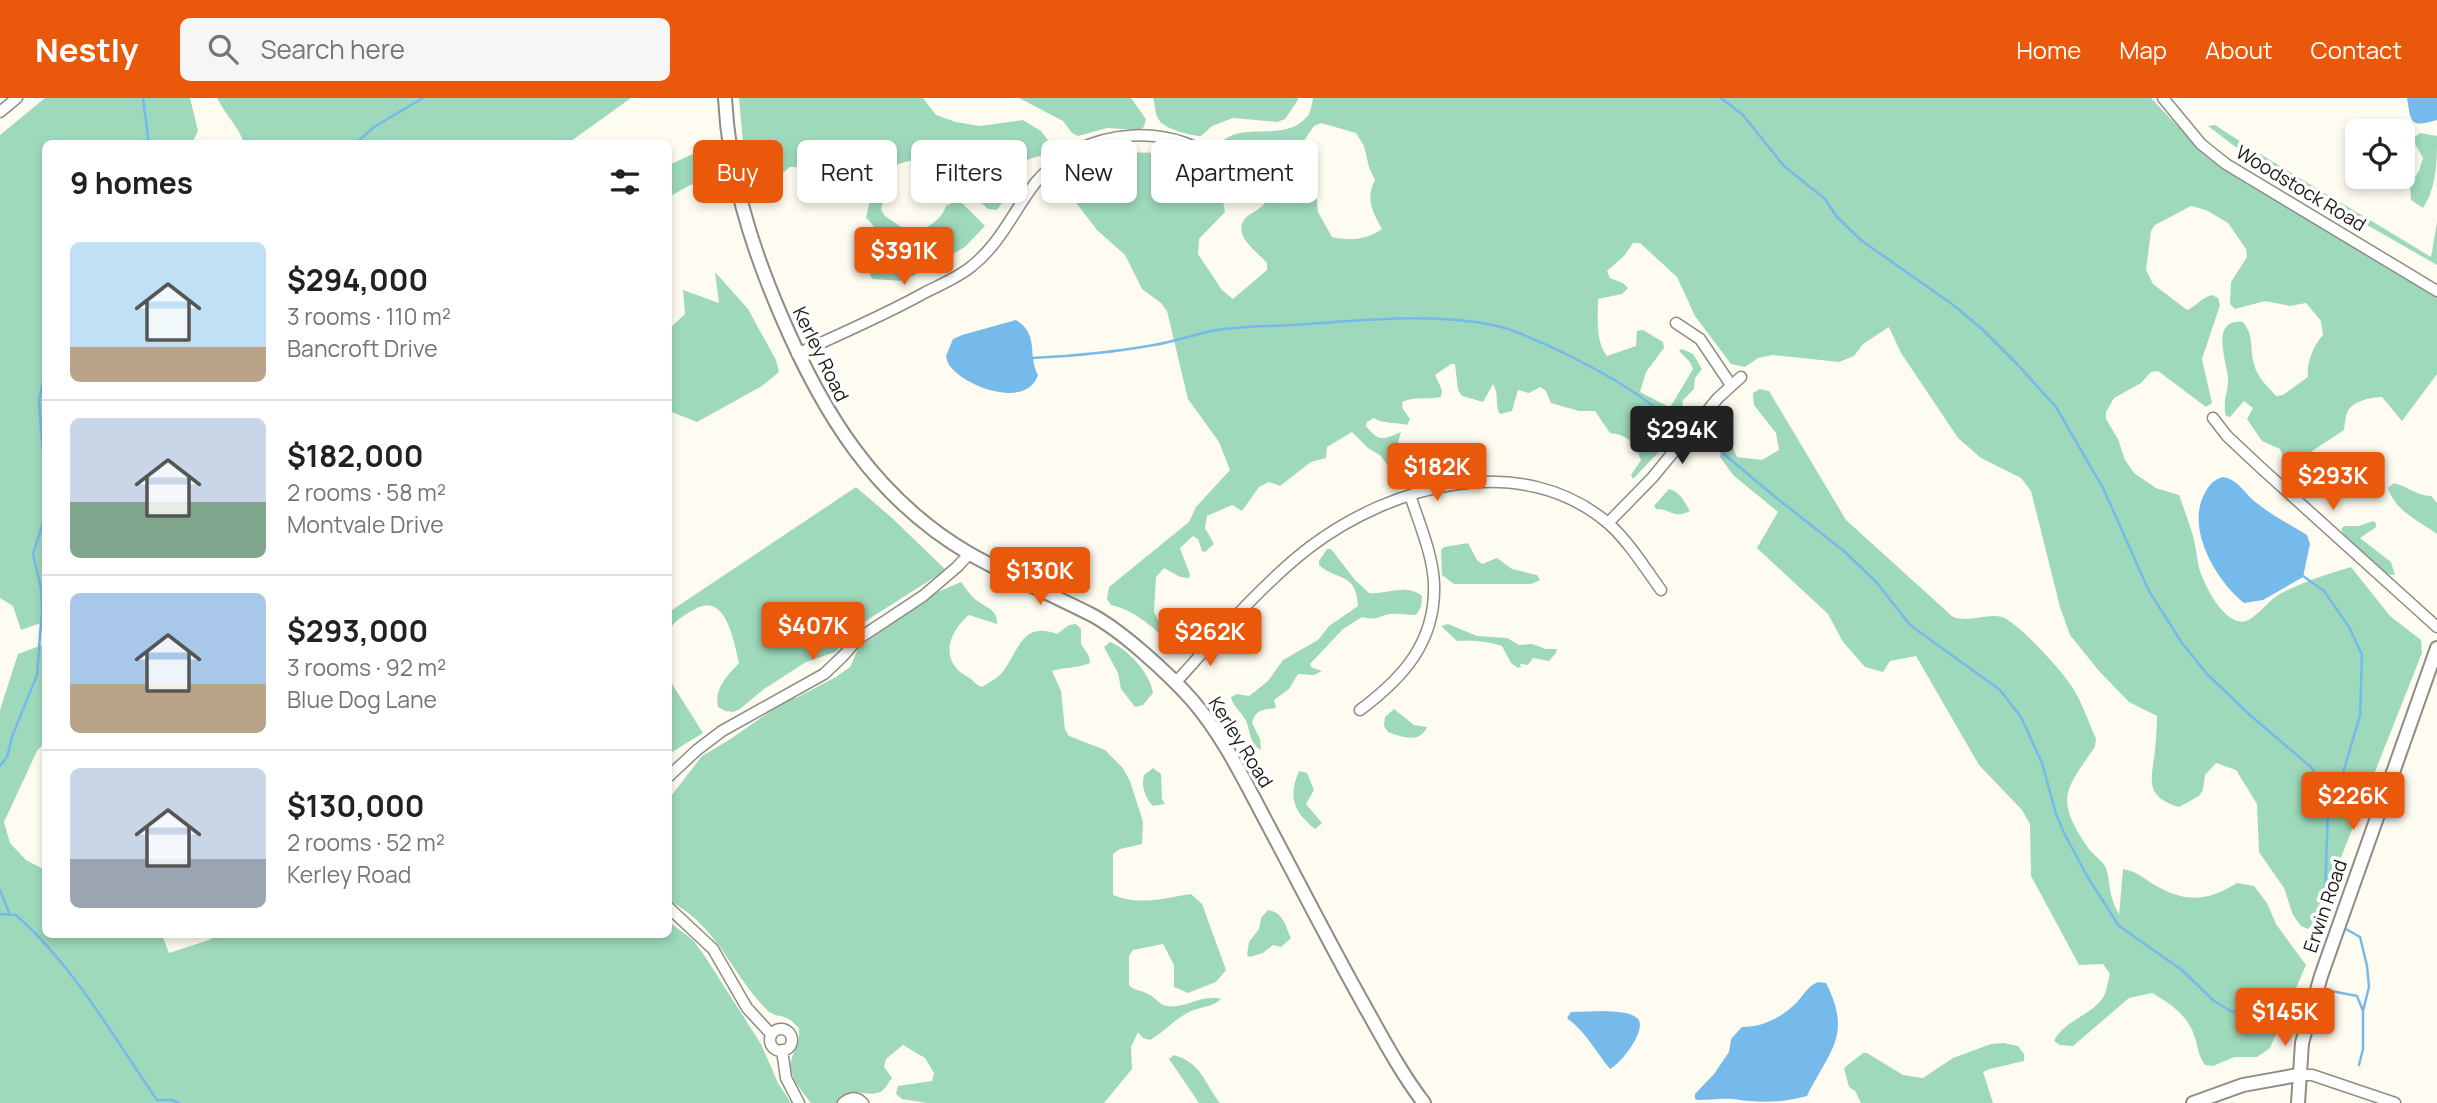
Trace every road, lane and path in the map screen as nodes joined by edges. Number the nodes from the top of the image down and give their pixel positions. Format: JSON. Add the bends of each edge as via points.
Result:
{"nodes":[{"id":1,"x":17,"y":98,"type":"edge"},
{"id":2,"x":725,"y":98,"type":"edge"},
{"id":3,"x":2163,"y":98,"type":"edge"},
{"id":4,"x":0,"y":112,"type":"edge"},
{"id":5,"x":1175,"y":140,"type":"edge"},
{"id":6,"x":2437,"y":291,"type":"edge"},
{"id":7,"x":1676,"y":323,"type":"dead end"},
{"id":8,"x":797,"y":354,"type":"junction"},
{"id":9,"x":1741,"y":377,"type":"dead end"},
{"id":10,"x":1731,"y":385,"type":"junction"},
{"id":11,"x":2213,"y":418,"type":"dead end"},
{"id":12,"x":1410,"y":495,"type":"junction"},
{"id":13,"x":1608,"y":523,"type":"junction"},
{"id":14,"x":970,"y":553,"type":"junction"},
{"id":15,"x":1661,"y":590,"type":"dead end"},
{"id":16,"x":2437,"y":627,"type":"edge"},
{"id":17,"x":2437,"y":648,"type":"edge"},
{"id":18,"x":1176,"y":682,"type":"junction"},
{"id":19,"x":1360,"y":710,"type":"dead end"},
{"id":20,"x":672,"y":773,"type":"edge"},
{"id":21,"x":672,"y":911,"type":"edge"},
{"id":22,"x":771,"y":1034,"type":"junction"},
{"id":23,"x":782,"y":1050,"type":"junction"},
{"id":24,"x":2298,"y":1075,"type":"junction"},
{"id":25,"x":799,"y":1103,"type":"edge"},
{"id":26,"x":843,"y":1103,"type":"edge"},
{"id":27,"x":863,"y":1103,"type":"edge"},
{"id":28,"x":1424,"y":1103,"type":"edge"},
{"id":29,"x":2193,"y":1103,"type":"edge"},
{"id":30,"x":2298,"y":1103,"type":"edge"},
{"id":31,"x":2395,"y":1103,"type":"edge"}],
"edges":[{"from":1,"to":4,"type":"street"},
{"from":2,"to":8,"type":"street","name":"Kerley Road","via":[[729,153],[739,198]]},
{"from":3,"to":6,"type":"street","name":"Woodstock Road","via":[[2218,159]]},
{"from":5,"to":8,"type":"street","via":[[1132,135],[1095,142],[1069,155],[1037,181],[996,243],[969,269]]},
{"from":7,"to":10,"type":"street","via":[[1700,339]]},
{"from":8,"to":14,"type":"street","name":"Kerley Road","via":[[829,415],[866,466],[903,504]]},
{"from":9,"to":10,"type":"street"},
{"from":10,"to":13,"type":"street"},
{"from":11,"to":16,"type":"street","via":[[2260,467]]},
{"from":12,"to":13,"type":"street","via":[[1470,482],[1514,483],[1571,500]]},
{"from":12,"to":18,"type":"street","via":[[1353,519],[1310,548],[1275,577]]},
{"from":12,"to":19,"type":"street","via":[[1434,584],[1429,621],[1408,668]]},
{"from":13,"to":15,"type":"street"},
{"from":14,"to":18,"type":"street","name":"Kerley Road","via":[[1090,614]]},
{"from":14,"to":20,"type":"street","via":[[923,596],[858,639],[824,674],[722,731]]},
{"from":17,"to":24,"type":"street","name":"Erwin Road","via":[[2333,938],[2304,1035]]},
{"from":18,"to":28,"type":"street","name":"Kerley Road","via":[[1236,765],[1355,990]]},
{"from":21,"to":22,"type":"street","via":[[713,949],[747,1008]]},
{"from":22,"to":23,"type":"street","via":[[773,1047]]},
{"from":22,"to":23,"type":"street","via":[[780,1029],[790,1034],[790,1044]]},
{"from":23,"to":25,"type":"street","via":[[786,1078]]},
{"from":24,"to":29,"type":"street","via":[[2243,1085]]},
{"from":24,"to":30,"type":"street","name":"Erwin Road"},
{"from":24,"to":31,"type":"street","via":[[2312,1075]]},
{"from":26,"to":27,"type":"street","via":[[858,1098]]}]}
